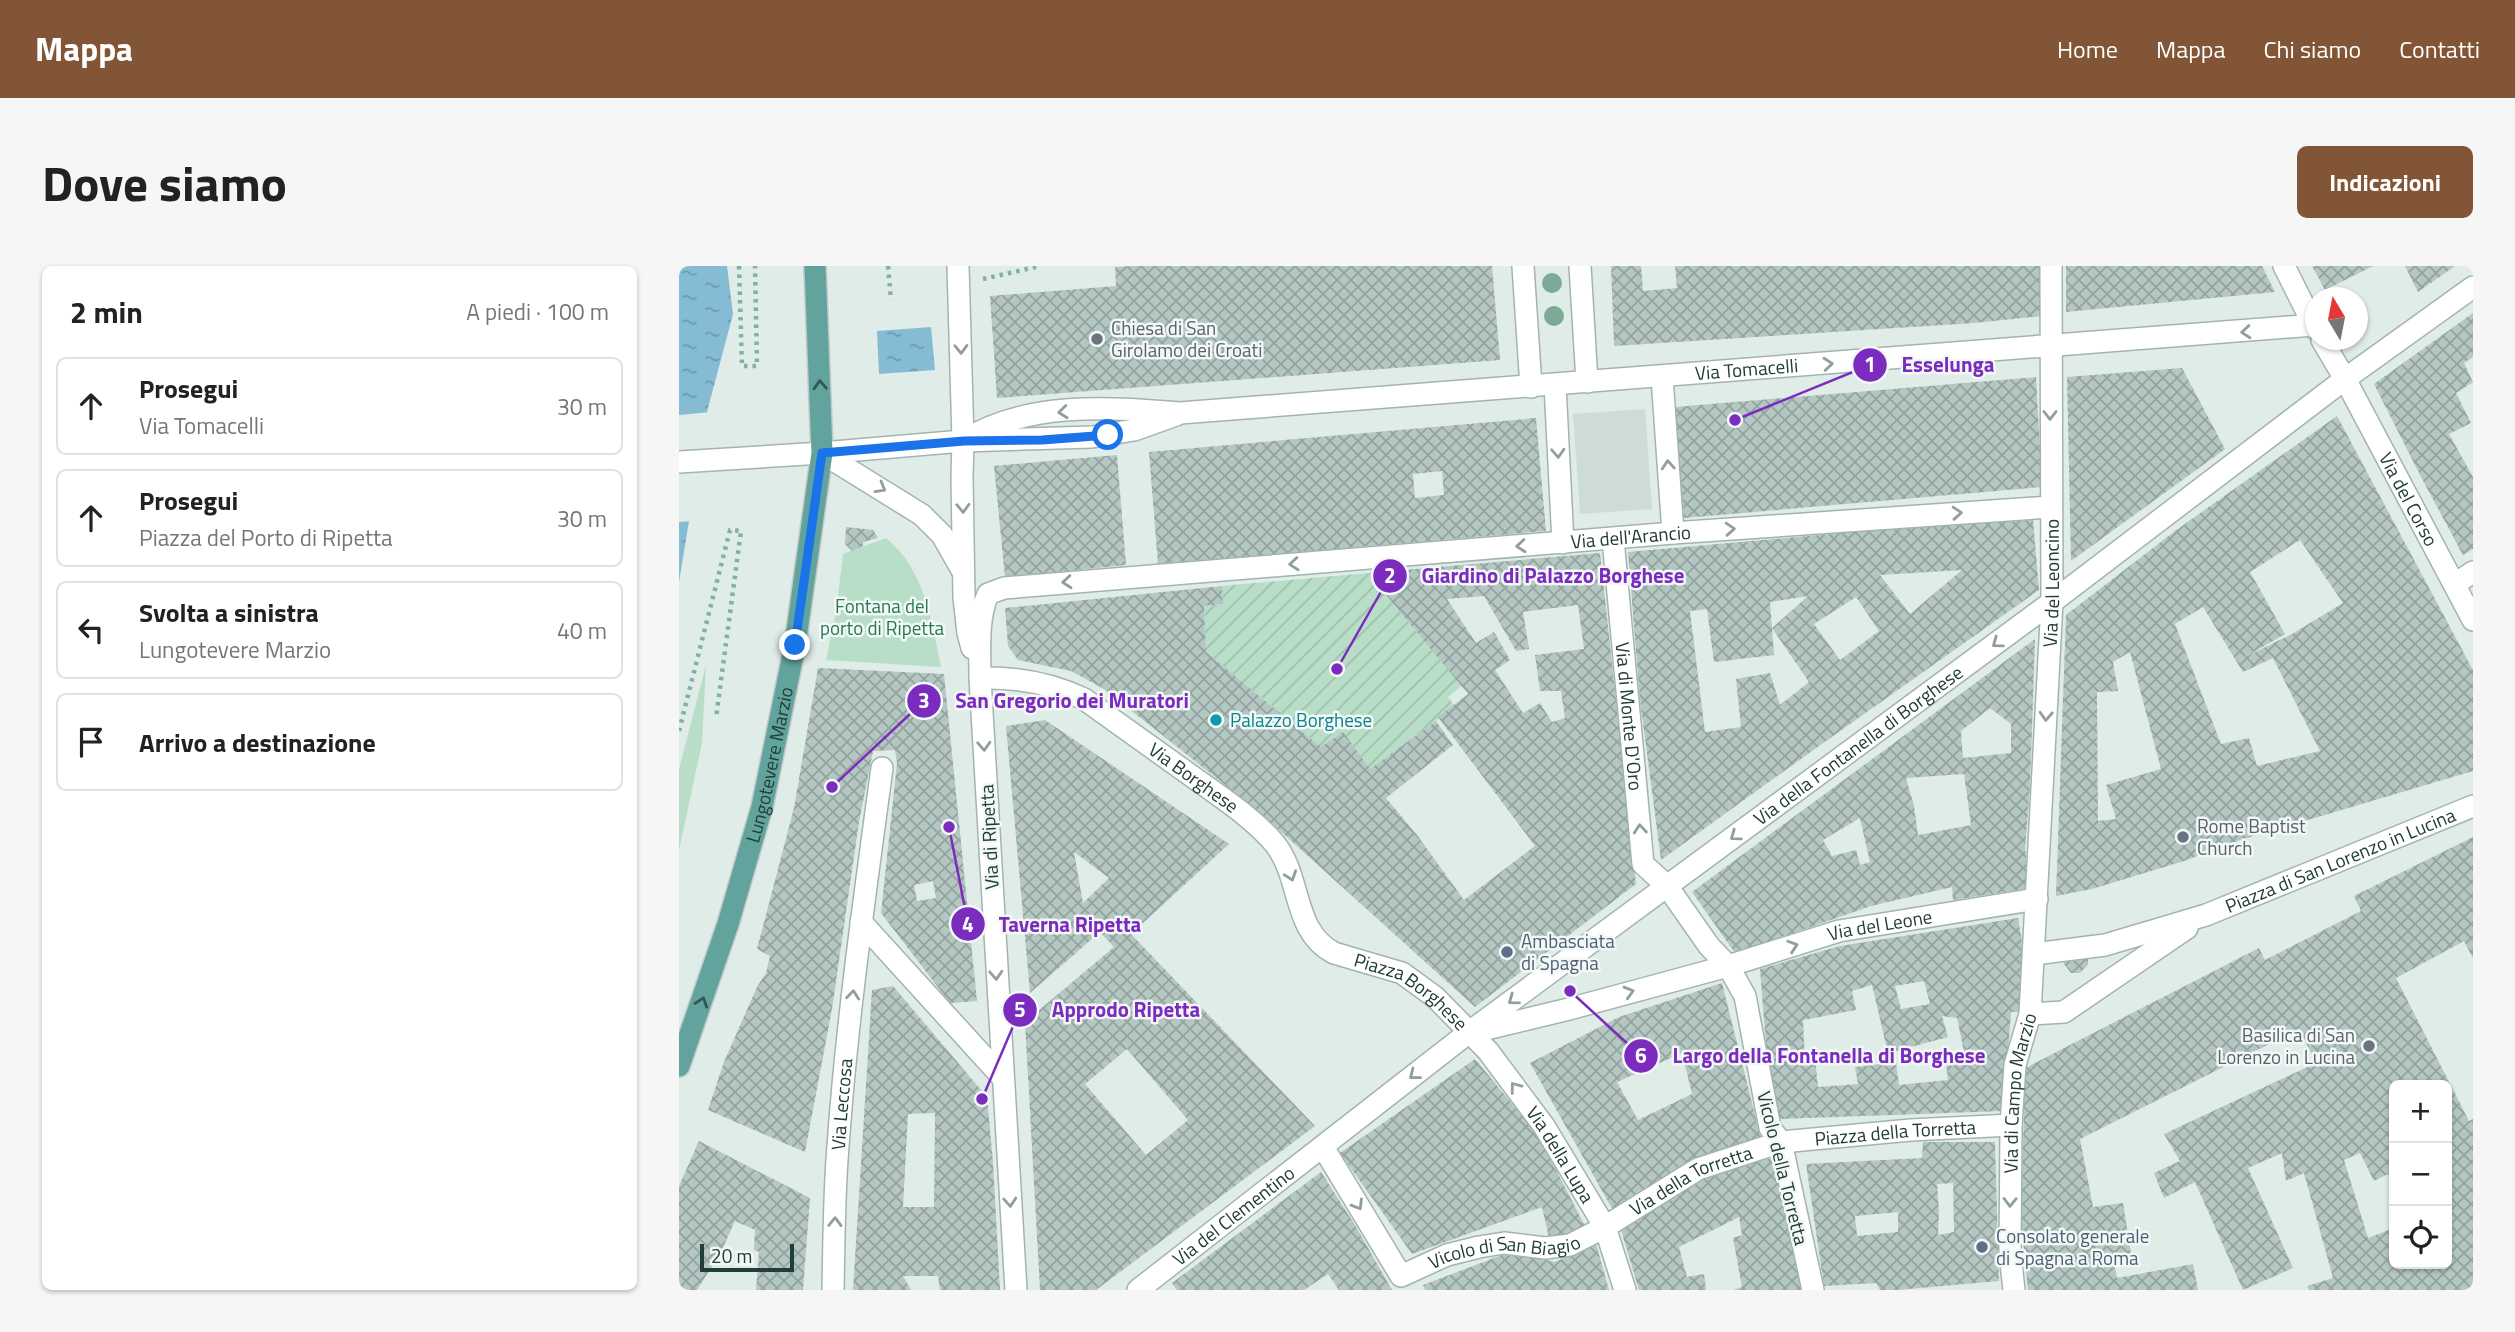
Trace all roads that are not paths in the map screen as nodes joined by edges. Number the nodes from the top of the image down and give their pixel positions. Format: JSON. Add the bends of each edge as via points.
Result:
{"nodes":[{"id":1,"x":815,"y":266,"type":"edge"},
{"id":2,"x":1523,"y":266,"type":"edge"},
{"id":3,"x":1580,"y":266,"type":"edge"},
{"id":4,"x":2051,"y":266,"type":"edge"},
{"id":5,"x":2284,"y":266,"type":"edge"},
{"id":6,"x":959,"y":273,"type":"edge"},
{"id":7,"x":2473,"y":286,"type":"edge"},
{"id":8,"x":2305,"y":307,"type":"edge"},
{"id":9,"x":2305,"y":332,"type":"edge"},
{"id":10,"x":2049,"y":346,"type":"junction"},
{"id":11,"x":2328,"y":350,"type":"edge"},
{"id":12,"x":1662,"y":377,"type":"junction"},
{"id":13,"x":2345,"y":379,"type":"junction"},
{"id":14,"x":1587,"y":382,"type":"junction"},
{"id":15,"x":1555,"y":385,"type":"junction"},
{"id":16,"x":1531,"y":387,"type":"junction"},
{"id":17,"x":964,"y":441,"type":"junction"},
{"id":18,"x":822,"y":453,"type":"junction"},
{"id":19,"x":679,"y":462,"type":"edge"},
{"id":20,"x":2050,"y":507,"type":"junction"},
{"id":21,"x":1673,"y":533,"type":"junction"},
{"id":22,"x":1613,"y":538,"type":"junction"},
{"id":23,"x":1563,"y":542,"type":"junction"},
{"id":24,"x":964,"y":576,"type":"junction"},
{"id":25,"x":2464,"y":578,"type":"edge"},
{"id":26,"x":2052,"y":602,"type":"junction"},
{"id":27,"x":2473,"y":620,"type":"edge"},
{"id":28,"x":980,"y":678,"type":"junction"},
{"id":29,"x":882,"y":768,"type":"dead end"},
{"id":30,"x":2473,"y":806,"type":"edge"},
{"id":31,"x":1253,"y":820,"type":"joint"},
{"id":32,"x":1667,"y":887,"type":"junction"},
{"id":33,"x":2037,"y":899,"type":"junction"},
{"id":34,"x":2206,"y":915,"type":"junction"},
{"id":35,"x":861,"y":922,"type":"junction"},
{"id":36,"x":2034,"y":954,"type":"junction"},
{"id":37,"x":1728,"y":966,"type":"junction"},
{"id":38,"x":2030,"y":1014,"type":"junction"},
{"id":39,"x":1468,"y":1033,"type":"junction"},
{"id":40,"x":679,"y":1066,"type":"edge"},
{"id":41,"x":1003,"y":1078,"type":"junction"},
{"id":42,"x":2011,"y":1125,"type":"junction"},
{"id":43,"x":1780,"y":1142,"type":"junction"},
{"id":44,"x":1326,"y":1144,"type":"junction"},
{"id":45,"x":1605,"y":1227,"type":"junction"},
{"id":46,"x":1405,"y":1283,"type":"edge"},
{"id":47,"x":834,"y":1290,"type":"edge"},
{"id":48,"x":1016,"y":1290,"type":"edge"},
{"id":49,"x":1138,"y":1290,"type":"edge"},
{"id":50,"x":1625,"y":1290,"type":"edge"},
{"id":51,"x":1813,"y":1290,"type":"edge"},
{"id":52,"x":2014,"y":1290,"type":"edge"}],
"edges":[{"from":18,"to":1,"type":"main road","name":"Lungotevere Marzio","one_way":true},
{"from":2,"to":16,"type":"street"},
{"from":3,"to":14,"type":"street"},
{"from":4,"to":10,"type":"street","name":"Via del Leoncino"},
{"from":5,"to":8,"type":"street"},
{"from":6,"to":17,"type":"street","one_way":true},
{"from":7,"to":13,"type":"street","name":"Via della Fontanella di Borghese"},
{"from":9,"to":10,"type":"street","name":"Via Tomacelli","one_way":true},
{"from":12,"to":10,"type":"street","name":"Via Tomacelli","one_way":true},
{"from":10,"to":20,"type":"street","name":"Via del Leoncino","one_way":true},
{"from":11,"to":13,"type":"street","name":"Via del Corso"},
{"from":12,"to":14,"type":"street","name":"Via Tomacelli"},
{"from":21,"to":12,"type":"street","one_way":true},
{"from":13,"to":25,"type":"street","name":"Via del Corso"},
{"from":13,"to":26,"type":"street","name":"Via della Fontanella di Borghese"},
{"from":14,"to":15,"type":"street","name":"Via Tomacelli"},
{"from":15,"to":16,"type":"street","name":"Via Tomacelli"},
{"from":15,"to":23,"type":"street","one_way":true},
{"from":16,"to":17,"type":"street","name":"Via Tomacelli","via":[[1180,413],[1117,408],[1026,416],[993,424]]},
{"from":17,"to":18,"type":"street"},
{"from":17,"to":24,"type":"street","one_way":true},
{"from":18,"to":19,"type":"street"},
{"from":18,"to":24,"type":"street","one_way":true,"via":[[922,515],[942,535]]},
{"from":40,"to":18,"type":"main road","name":"Lungotevere Marzio","one_way":true,"via":[[762,807],[795,645]]},
{"from":21,"to":20,"type":"street","name":"Via dell'Arancio","one_way":true},
{"from":20,"to":26,"type":"street","name":"Via del Leoncino"},
{"from":21,"to":22,"type":"street","name":"Via dell'Arancio"},
{"from":22,"to":23,"type":"street","name":"Via dell'Arancio"},
{"from":32,"to":22,"type":"street","name":"Via di Monte D'Oro","one_way":true,"via":[[1643,864]]},
{"from":23,"to":28,"type":"street","name":"Via dell'Arancio","one_way":true,"via":[[1004,588],[988,594],[984,602]]},
{"from":24,"to":28,"type":"street","via":[[968,632]]},
{"from":25,"to":27,"type":"street","name":"Via del Corso"},
{"from":26,"to":32,"type":"street","name":"Via della Fontanella di Borghese","one_way":true},
{"from":26,"to":33,"type":"street","name":"Via del Leoncino","one_way":true},
{"from":28,"to":31,"type":"street","name":"Via Borghese","via":[[1035,682],[1084,699]]},
{"from":28,"to":41,"type":"street","name":"Via di Ripetta","one_way":true},
{"from":29,"to":35,"type":"street","name":"Via Leccosa"},
{"from":30,"to":34,"type":"street","name":"Piazza di San Lorenzo in Lucina"},
{"from":31,"to":39,"type":"street","name":"Piazza Borghese","one_way":true,"via":[[1283,856],[1305,923],[1319,944],[1408,977],[1435,997]]},
{"from":32,"to":37,"type":"street","name":"Via di Monte D'Oro"},
{"from":32,"to":39,"type":"street","name":"Via della Fontanella di Borghese","one_way":true},
{"from":33,"to":36,"type":"street","name":"Via di Campo Marzio"},
{"from":37,"to":33,"type":"street","name":"Via del Leone","one_way":true,"via":[[1839,931]]},
{"from":34,"to":36,"type":"street","name":"Piazza di San Lorenzo in Lucina","via":[[2105,945]]},
{"from":34,"to":38,"type":"street","name":"Piazza di San Lorenzo in Lucina","via":[[2064,1012]]},
{"from":35,"to":41,"type":"street"},
{"from":47,"to":35,"type":"street","name":"Via Leccosa","one_way":true,"via":[[838,1147]]},
{"from":36,"to":38,"type":"street","name":"Via di Campo Marzio"},
{"from":39,"to":37,"type":"street","name":"Via del Leone","one_way":true},
{"from":37,"to":43,"type":"street","name":"Vicolo della Torretta","via":[[1745,996],[1770,1128]]},
{"from":38,"to":42,"type":"street","name":"Via di Campo Marzio","via":[[2015,1065]]},
{"from":39,"to":44,"type":"street","name":"Piazza Borghese","one_way":true},
{"from":45,"to":39,"type":"street","name":"Via della Lupa","one_way":true,"via":[[1544,1126],[1488,1051]]},
{"from":41,"to":48,"type":"street","name":"Via di Ripetta","one_way":true},
{"from":42,"to":43,"type":"street","name":"Piazza della Torretta"},
{"from":42,"to":52,"type":"street","name":"Via di Campo Marzio","one_way":true},
{"from":43,"to":45,"type":"street","name":"Via della Torretta","via":[[1698,1169]]},
{"from":43,"to":51,"type":"street","name":"Vicolo della Torretta"},
{"from":44,"to":46,"type":"street","one_way":true},
{"from":44,"to":49,"type":"street","name":"Via del Clementino"},
{"from":45,"to":46,"type":"street","name":"Vicolo di San Biagio","via":[[1570,1245],[1545,1248],[1504,1243],[1447,1255]]},
{"from":45,"to":50,"type":"street","name":"Via della Lupa"}]}
